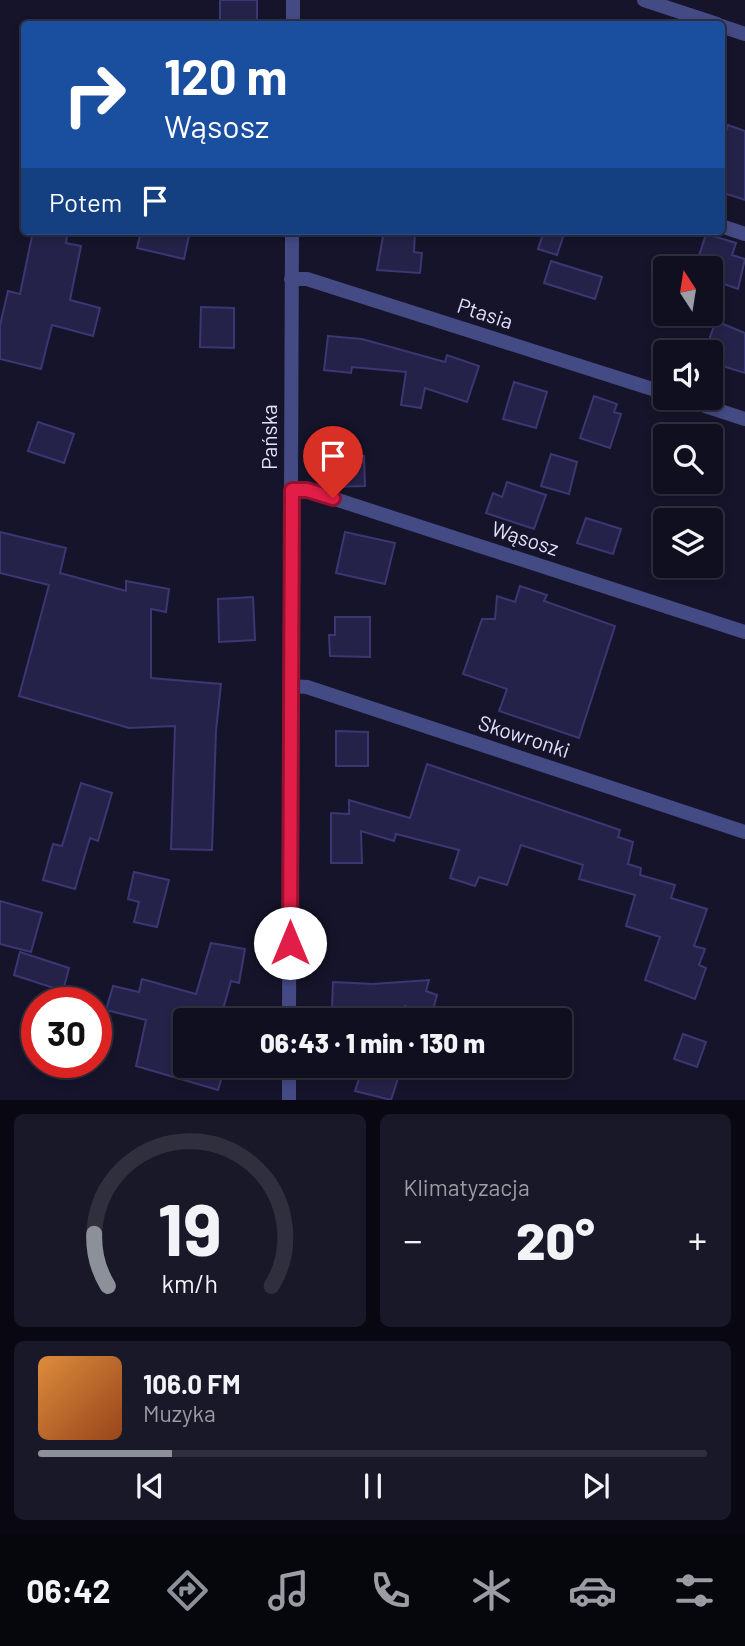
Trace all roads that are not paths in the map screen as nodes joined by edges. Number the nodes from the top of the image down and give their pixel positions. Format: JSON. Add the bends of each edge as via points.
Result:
{"nodes":[{"id":1,"x":293,"y":0,"type":"edge"},
{"id":2,"x":644,"y":0,"type":"edge"},
{"id":3,"x":293,"y":21,"type":"edge"},
{"id":4,"x":707,"y":21,"type":"edge"},
{"id":5,"x":725,"y":27,"type":"edge"},
{"id":6,"x":745,"y":34,"type":"edge"},
{"id":7,"x":725,"y":227,"type":"edge"},
{"id":8,"x":745,"y":234,"type":"edge"},
{"id":9,"x":292,"y":235,"type":"edge"},
{"id":10,"x":291,"y":279,"type":"junction"},
{"id":11,"x":653,"y":389,"type":"edge"},
{"id":12,"x":718,"y":410,"type":"edge"},
{"id":13,"x":745,"y":419,"type":"edge"},
{"id":14,"x":292,"y":490,"type":"junction"},
{"id":15,"x":745,"y":632,"type":"edge"},
{"id":16,"x":290,"y":686,"type":"junction"},
{"id":17,"x":745,"y":832,"type":"edge"},
{"id":18,"x":289,"y":1008,"type":"edge"},
{"id":19,"x":289,"y":1078,"type":"edge"},
{"id":20,"x":289,"y":1100,"type":"edge"}],
"edges":[{"from":1,"to":3,"type":"street"},
{"from":2,"to":4,"type":"street"},
{"from":5,"to":6,"type":"street"},
{"from":7,"to":8,"type":"street"},
{"from":9,"to":10,"type":"street","name":"Pańska"},
{"from":10,"to":11,"type":"street","name":"Ptasia","via":[[307,279]]},
{"from":10,"to":14,"type":"street","name":"Pańska"},
{"from":12,"to":13,"type":"street"},
{"from":14,"to":15,"type":"street","name":"Wąsosz","via":[[307,490]]},
{"from":14,"to":16,"type":"street","name":"Pańska"},
{"from":16,"to":17,"type":"street","name":"Skowronki","via":[[306,687]]},
{"from":16,"to":18,"type":"street","name":"Pańska"},
{"from":19,"to":20,"type":"street"}]}
